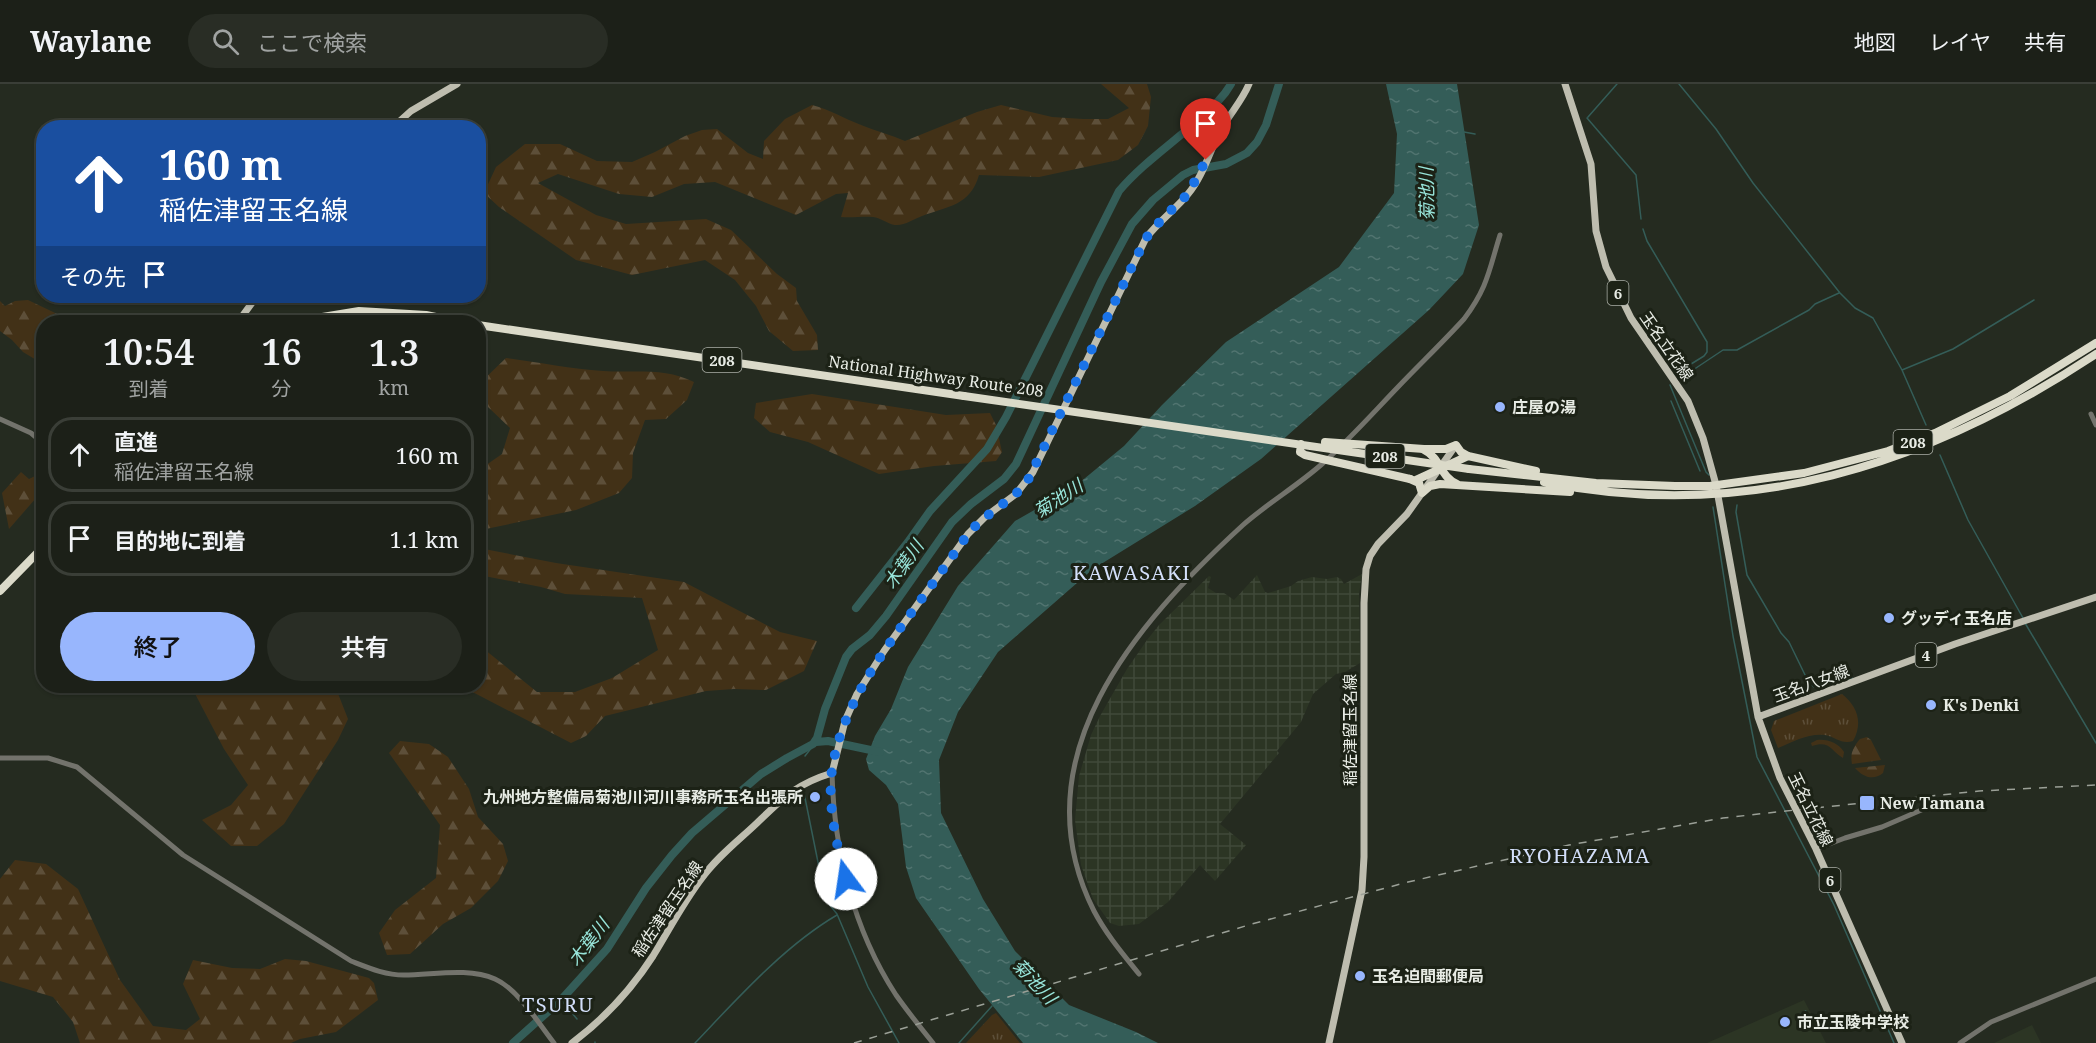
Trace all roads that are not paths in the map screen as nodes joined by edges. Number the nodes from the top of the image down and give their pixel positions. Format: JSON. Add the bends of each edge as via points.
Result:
{"nodes":[{"id":1,"x":458,"y":84,"type":"edge"},
{"id":2,"x":1249,"y":84,"type":"edge"},
{"id":3,"x":1565,"y":84,"type":"edge"},
{"id":4,"x":401,"y":120,"type":"edge"},
{"id":5,"x":1500,"y":235,"type":"dead end"},
{"id":6,"x":335,"y":315,"type":"edge"},
{"id":7,"x":426,"y":315,"type":"edge"},
{"id":8,"x":486,"y":326,"type":"edge"},
{"id":9,"x":2096,"y":343,"type":"edge"},
{"id":10,"x":2096,"y":354,"type":"edge"},
{"id":11,"x":2091,"y":414,"type":"dead end"},
{"id":12,"x":0,"y":419,"type":"edge"},
{"id":13,"x":2096,"y":425,"type":"edge"},
{"id":14,"x":36,"y":437,"type":"edge"},
{"id":15,"x":1274,"y":439,"type":"junction"},
{"id":16,"x":1301,"y":444,"type":"junction"},
{"id":17,"x":1456,"y":445,"type":"junction"},
{"id":18,"x":1424,"y":449,"type":"junction"},
{"id":19,"x":1468,"y":456,"type":"junction"},
{"id":20,"x":1441,"y":468,"type":"junction"},
{"id":21,"x":1496,"y":472,"type":"junction"},
{"id":22,"x":1413,"y":479,"type":"junction"},
{"id":23,"x":1613,"y":482,"type":"junction"},
{"id":24,"x":1461,"y":486,"type":"junction"},
{"id":25,"x":1716,"y":490,"type":"junction"},
{"id":26,"x":1422,"y":493,"type":"junction"},
{"id":27,"x":1621,"y":494,"type":"junction"},
{"id":28,"x":36,"y":554,"type":"edge"},
{"id":29,"x":0,"y":591,"type":"edge"},
{"id":30,"x":2096,"y":597,"type":"edge"},
{"id":31,"x":1758,"y":717,"type":"junction"},
{"id":32,"x":0,"y":758,"type":"edge"},
{"id":33,"x":831,"y":772,"type":"junction"},
{"id":34,"x":1926,"y":808,"type":"dead end"},
{"id":35,"x":1816,"y":849,"type":"junction"},
{"id":36,"x":1139,"y":974,"type":"dead end"},
{"id":37,"x":2096,"y":979,"type":"edge"},
{"id":38,"x":555,"y":1043,"type":"edge"},
{"id":39,"x":572,"y":1043,"type":"edge"},
{"id":40,"x":933,"y":1043,"type":"edge"},
{"id":41,"x":1329,"y":1043,"type":"edge"},
{"id":42,"x":1902,"y":1043,"type":"edge"},
{"id":43,"x":1960,"y":1043,"type":"edge"}],
"edges":[{"from":1,"to":4,"type":"main road"},
{"from":2,"to":33,"type":"main road","via":[[1188,194],[1146,238],[1026,484],[968,534],[880,655],[857,694],[839,737]]},
{"from":3,"to":25,"type":"main road","name":"玉名立花線","number":"6","via":[[1591,164],[1596,231],[1606,267],[1631,318],[1688,401]]},
{"from":5,"to":36,"type":"street","via":[[1487,282],[1464,319],[1321,464],[1244,524],[1197,570],[1140,633],[1099,696],[1078,753],[1069,815],[1071,834],[1078,869],[1095,912]]},
{"from":6,"to":7,"type":"highway","via":[[359,311]]},
{"from":8,"to":15,"type":"highway","name":"National Highway Route 208","number":"208","bridge":true},
{"from":9,"to":25,"type":"highway","name":"National Highway Route 208","number":"208","via":[[1979,412],[1902,447],[1804,474]]},
{"from":10,"to":25,"type":"highway","name":"National Highway Route 208","number":"208","via":[[2014,404],[1907,453],[1808,482]]},
{"from":11,"to":13,"type":"street"},
{"from":12,"to":14,"type":"street"},
{"from":15,"to":16,"type":"highway","name":"National Highway Route 208","number":"208","bridge":true},
{"from":15,"to":18,"type":"highway","bridge":true},
{"from":16,"to":21,"type":"highway","name":"National Highway Route 208","number":"208","bridge":true},
{"from":16,"to":22,"type":"highway","bridge":true,"via":[[1300,452],[1305,455]]},
{"from":17,"to":18,"type":"highway"},
{"from":17,"to":19,"type":"highway"},
{"from":17,"to":20,"type":"main road","name":"稲佐津留玉名線"},
{"from":18,"to":20,"type":"highway","via":[[1435,456]]},
{"from":19,"to":20,"type":"highway"},
{"from":19,"to":23,"type":"highway"},
{"from":20,"to":22,"type":"highway"},
{"from":20,"to":24,"type":"highway","via":[[1450,481]]},
{"from":20,"to":26,"type":"main road","name":"稲佐津留玉名線"},
{"from":21,"to":23,"type":"highway","name":"National Highway Route 208","number":"208"},
{"from":21,"to":27,"type":"highway","name":"National Highway Route 208","number":"208"},
{"from":22,"to":26,"type":"highway"},
{"from":23,"to":25,"type":"highway","name":"National Highway Route 208","number":"208"},
{"from":24,"to":26,"type":"highway","via":[[1440,484]]},
{"from":24,"to":27,"type":"highway"},
{"from":25,"to":27,"type":"highway","name":"National Highway Route 208","number":"208"},
{"from":25,"to":31,"type":"main road","name":"玉名八女線"},
{"from":26,"to":41,"type":"main road","name":"稲佐津留玉名線","via":[[1378,543],[1366,568],[1362,890]]},
{"from":28,"to":29,"type":"highway"},
{"from":30,"to":31,"type":"main road","name":"玉名八女線","number":"4"},
{"from":31,"to":35,"type":"main road","name":"玉名立花線","number":"6","via":[[1780,778]]},
{"from":32,"to":38,"type":"street","via":[[48,758],[77,767],[183,855],[351,961],[376,972],[471,974],[496,980],[513,992]]},
{"from":33,"to":39,"type":"main road","name":"稲佐津留玉名線","via":[[795,789],[718,859],[689,895],[635,982],[600,1022]]},
{"from":33,"to":40,"type":"street","via":[[838,848],[859,920],[896,995]]},
{"from":34,"to":35,"type":"street"},
{"from":35,"to":42,"type":"main road","name":"玉名立花線","number":"6"},
{"from":37,"to":43,"type":"street","via":[[1991,1022]]}]}
